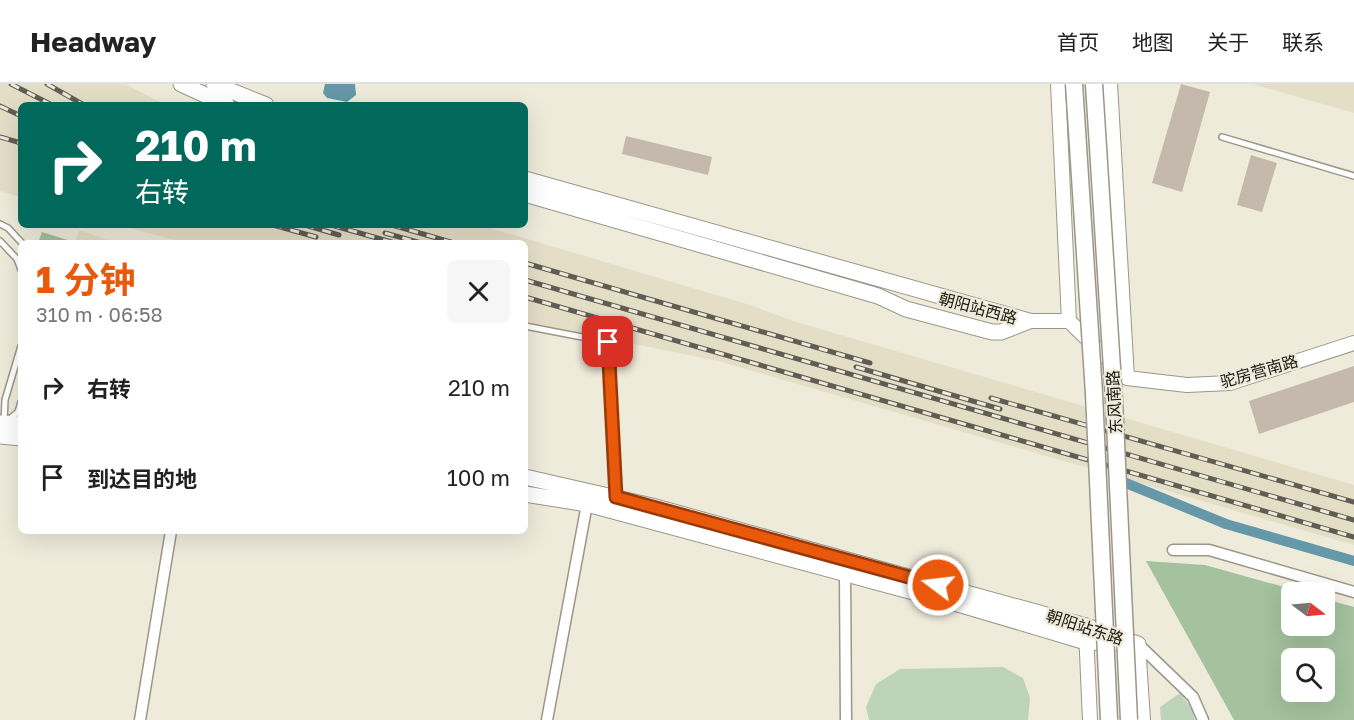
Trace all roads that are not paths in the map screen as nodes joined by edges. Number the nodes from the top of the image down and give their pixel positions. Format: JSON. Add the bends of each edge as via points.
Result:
{"nodes":[{"id":1,"x":181,"y":84,"type":"edge"},
{"id":2,"x":214,"y":84,"type":"edge"},
{"id":3,"x":1058,"y":84,"type":"edge"},
{"id":4,"x":1074,"y":84,"type":"edge"},
{"id":5,"x":1094,"y":84,"type":"edge"},
{"id":6,"x":1110,"y":84,"type":"edge"},
{"id":7,"x":220,"y":102,"type":"edge"},
{"id":8,"x":259,"y":102,"type":"edge"},
{"id":9,"x":1222,"y":137,"type":"dead end"},
{"id":10,"x":1354,"y":176,"type":"edge"},
{"id":11,"x":528,"y":180,"type":"edge"},
{"id":12,"x":528,"y":195,"type":"edge"},
{"id":13,"x":0,"y":224,"type":"edge"},
{"id":14,"x":19,"y":240,"type":"edge"},
{"id":15,"x":0,"y":241,"type":"edge"},
{"id":16,"x":18,"y":262,"type":"edge"},
{"id":17,"x":1029,"y":321,"type":"junction"},
{"id":18,"x":1069,"y":321,"type":"junction"},
{"id":19,"x":528,"y":328,"type":"edge"},
{"id":20,"x":1354,"y":343,"type":"edge"},
{"id":21,"x":18,"y":356,"type":"edge"},
{"id":22,"x":1127,"y":378,"type":"junction"},
{"id":23,"x":18,"y":412,"type":"edge"},
{"id":24,"x":18,"y":425,"type":"edge"},
{"id":25,"x":1,"y":431,"type":"edge"},
{"id":26,"x":18,"y":437,"type":"edge"},
{"id":27,"x":528,"y":478,"type":"edge"},
{"id":28,"x":528,"y":494,"type":"edge"},
{"id":29,"x":616,"y":497,"type":"junction"},
{"id":30,"x":587,"y":504,"type":"junction"},
{"id":31,"x":171,"y":534,"type":"edge"},
{"id":32,"x":1173,"y":550,"type":"dead end"},
{"id":33,"x":845,"y":573,"type":"junction"},
{"id":34,"x":1354,"y":592,"type":"edge"},
{"id":35,"x":1086,"y":626,"type":"junction"},
{"id":36,"x":1086,"y":642,"type":"junction"},
{"id":37,"x":1138,"y":644,"type":"junction"},
{"id":38,"x":140,"y":720,"type":"edge"},
{"id":39,"x":547,"y":720,"type":"edge"},
{"id":40,"x":846,"y":720,"type":"edge"},
{"id":41,"x":1090,"y":720,"type":"edge"},
{"id":42,"x":1109,"y":720,"type":"edge"},
{"id":43,"x":1129,"y":720,"type":"edge"},
{"id":44,"x":1143,"y":720,"type":"edge"},
{"id":45,"x":1203,"y":720,"type":"edge"}],
"edges":[{"from":1,"to":7,"type":"main road"},
{"from":2,"to":8,"type":"main road"},
{"from":3,"to":18,"type":"street"},
{"from":4,"to":42,"type":"main road","name":"东风南路","bridge":true},
{"from":5,"to":43,"type":"main road","name":"东风南路","bridge":true},
{"from":6,"to":22,"type":"street"},
{"from":9,"to":10,"type":"lane"},
{"from":11,"to":17,"type":"main road","name":"朝阳站西路"},
{"from":12,"to":17,"type":"main road","name":"朝阳站西路","via":[[992,332]]},
{"from":13,"to":14,"type":"lane"},
{"from":15,"to":16,"type":"lane"},
{"from":17,"to":18,"type":"street"},
{"from":18,"to":22,"type":"street"},
{"from":19,"to":29,"type":"lane","via":[[608,342]]},
{"from":20,"to":22,"type":"street","name":"驼房营南路","via":[[1230,383],[1187,385]]},
{"from":21,"to":25,"type":"lane"},
{"from":23,"to":25,"type":"lane"},
{"from":24,"to":25,"type":"main road"},
{"from":25,"to":26,"type":"main road"},
{"from":27,"to":29,"type":"main road","name":"朝阳站东路"},
{"from":28,"to":30,"type":"main road","name":"朝阳站东路"},
{"from":29,"to":35,"type":"main road","name":"朝阳站东路"},
{"from":30,"to":33,"type":"main road","name":"朝阳站东路"},
{"from":30,"to":39,"type":"street"},
{"from":31,"to":38,"type":"street"},
{"from":32,"to":34,"type":"street","via":[[1209,550]]},
{"from":33,"to":36,"type":"main road","name":"朝阳站东路"},
{"from":33,"to":40,"type":"street"},
{"from":35,"to":36,"type":"street"},
{"from":35,"to":37,"type":"main road","name":"朝阳站东路"},
{"from":36,"to":37,"type":"main road","name":"朝阳站东路"},
{"from":36,"to":41,"type":"street"},
{"from":37,"to":44,"type":"street"},
{"from":37,"to":45,"type":"street","via":[[1193,697]]}]}
